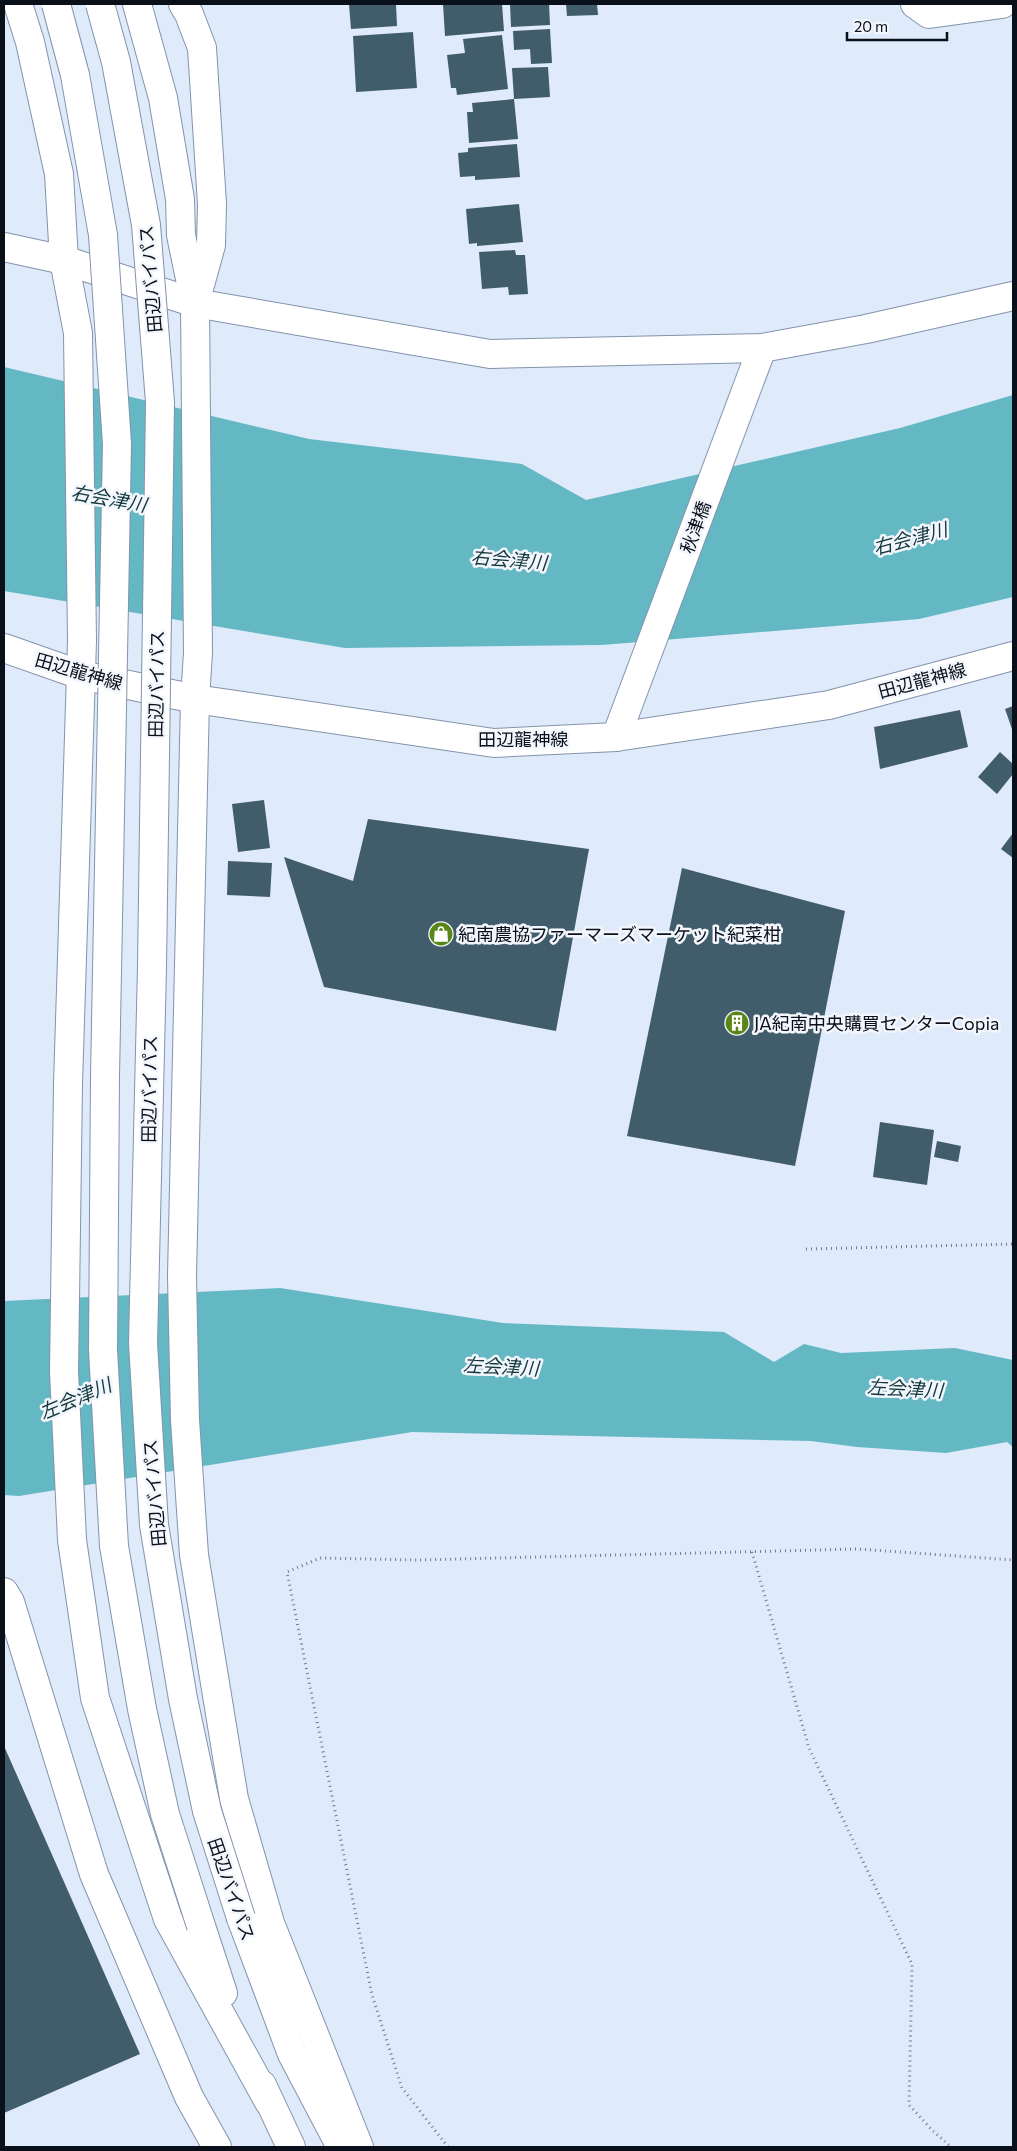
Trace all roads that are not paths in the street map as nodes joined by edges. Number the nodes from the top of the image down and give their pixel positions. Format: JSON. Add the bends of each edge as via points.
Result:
{"nodes":[{"id":1,"x":18,"y":4,"type":"edge"},
{"id":2,"x":56,"y":4,"type":"edge"},
{"id":3,"x":100,"y":4,"type":"edge"},
{"id":4,"x":137,"y":4,"type":"edge"},
{"id":5,"x":183,"y":4,"type":"edge"},
{"id":6,"x":915,"y":4,"type":"edge"},
{"id":7,"x":1002,"y":4,"type":"edge"},
{"id":8,"x":4,"y":248,"type":"edge"},
{"id":9,"x":64,"y":260,"type":"junction"},
{"id":10,"x":1013,"y":296,"type":"edge"},
{"id":11,"x":195,"y":303,"type":"junction"},
{"id":12,"x":762,"y":348,"type":"junction"},
{"id":13,"x":4,"y":648,"type":"edge"},
{"id":14,"x":1013,"y":656,"type":"edge"},
{"id":15,"x":80,"y":675,"type":"junction"},
{"id":16,"x":195,"y":699,"type":"junction"},
{"id":17,"x":616,"y":737,"type":"junction"},
{"id":18,"x":4,"y":1592,"type":"edge"},
{"id":19,"x":269,"y":2102,"type":"junction"},
{"id":20,"x":217,"y":2147,"type":"edge"},
{"id":21,"x":291,"y":2147,"type":"edge"},
{"id":22,"x":341,"y":2147,"type":"edge"},
{"id":23,"x":359,"y":2147,"type":"edge"}],
"edges":[{"from":1,"to":9,"type":"main road","via":[[30,42],[59,174]]},
{"from":2,"to":19,"type":"main road","bridge":true,"via":[[75,75],[103,234],[117,444],[103,1350],[114,1546],[142,1709],[165,1814],[228,2007]]},
{"from":3,"to":22,"type":"main road","name":"田辺バイパス","bridge":true,"via":[[116,62],[146,225],[160,402],[143,1343],[154,1524],[183,1699],[206,1812],[241,1918],[292,2054]]},
{"from":4,"to":11,"type":"main road","via":[[163,98]]},
{"from":5,"to":11,"type":"main road","via":[[202,48],[212,204],[211,245]]},
{"from":6,"to":7,"type":"main road","via":[[929,14]]},
{"from":8,"to":9,"type":"main road"},
{"from":9,"to":11,"type":"main road"},
{"from":9,"to":15,"type":"main road","via":[[78,333]]},
{"from":10,"to":12,"type":"main road"},
{"from":11,"to":12,"type":"main road","via":[[490,354]]},
{"from":11,"to":16,"type":"main road","via":[[198,653]]},
{"from":12,"to":17,"type":"main road","name":"秋津橋"},
{"from":13,"to":15,"type":"main road","name":"田辺龍神線"},
{"from":14,"to":17,"type":"main road","name":"田辺龍神線","via":[[829,705]]},
{"from":15,"to":16,"type":"main road","name":"田辺龍神線"},
{"from":15,"to":19,"type":"main road","via":[[68,1084],[64,1372],[72,1540],[95,1698],[168,1920]]},
{"from":16,"to":17,"type":"main road","name":"田辺龍神線","via":[[494,742]]},
{"from":16,"to":23,"type":"main road","via":[[182,1276],[184,1392],[194,1555],[234,1799],[270,1923]]},
{"from":18,"to":20,"type":"main road","via":[[10,1602],[94,1874],[189,2097]]},
{"from":19,"to":21,"type":"main road"}]}
